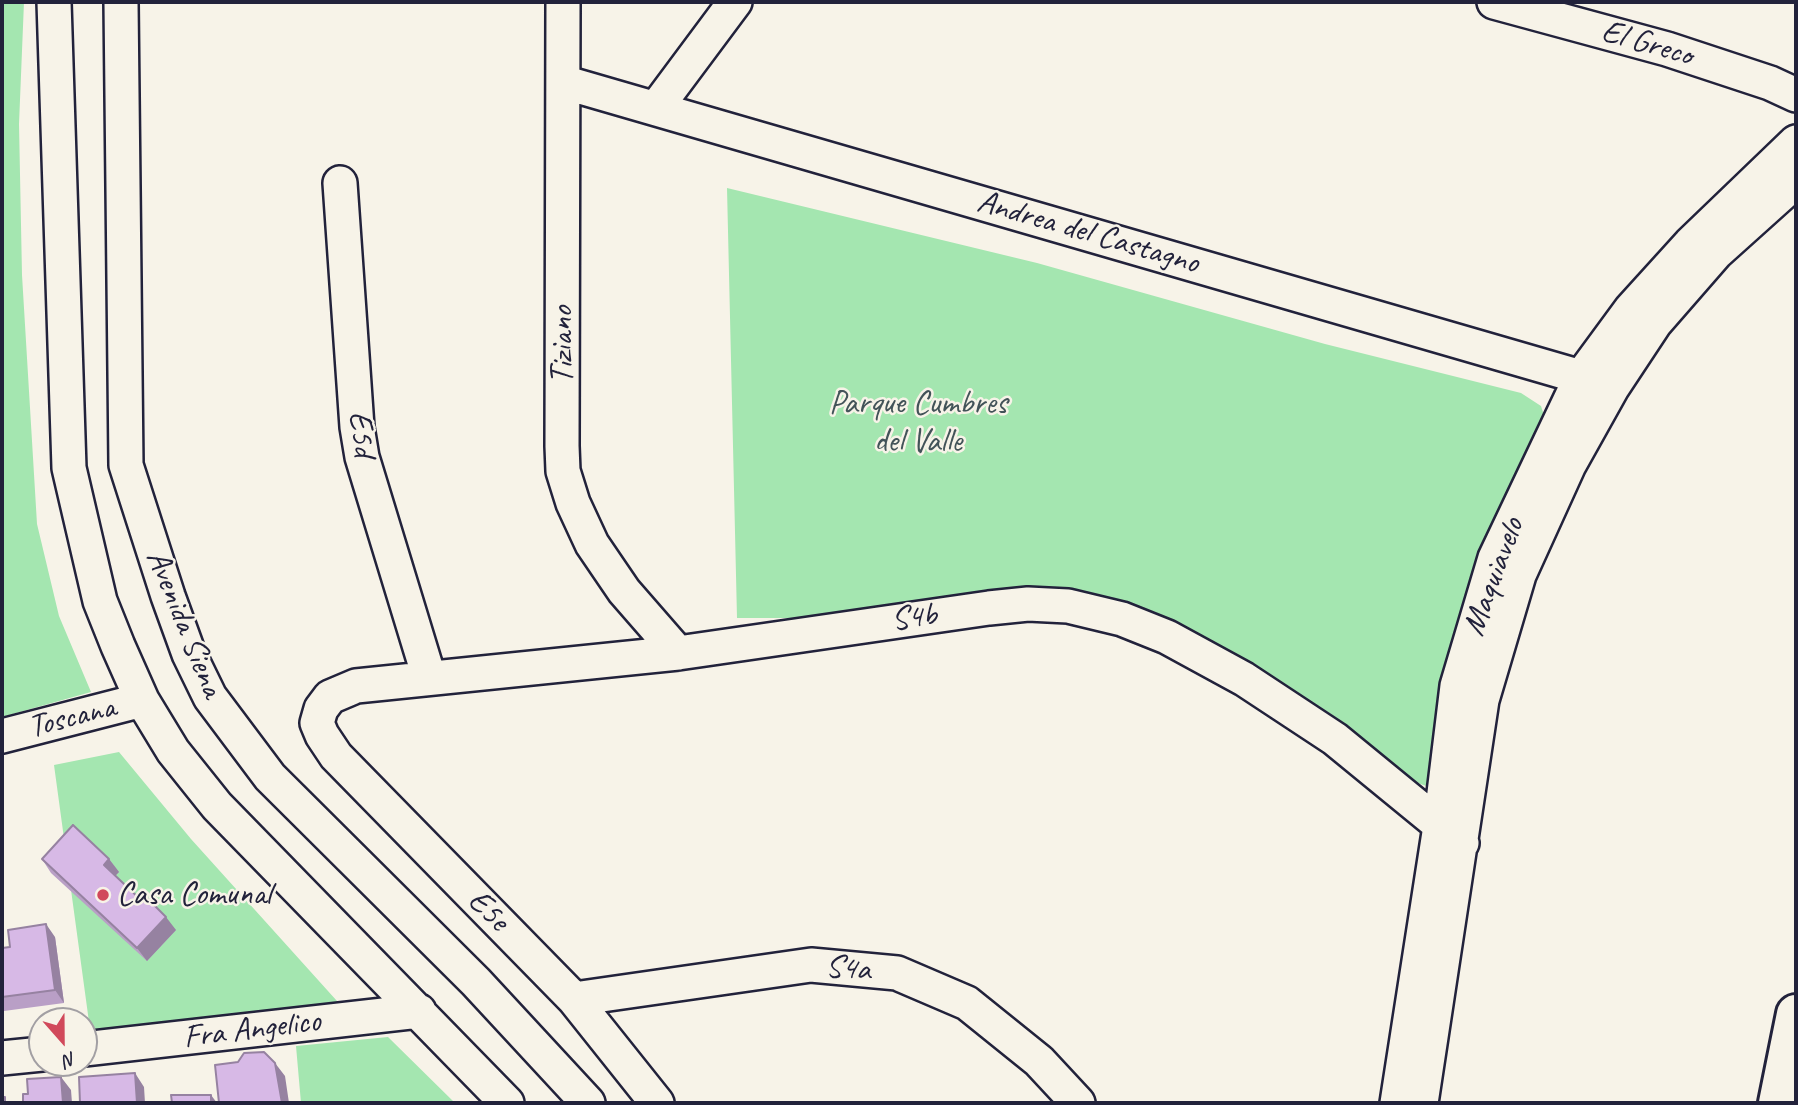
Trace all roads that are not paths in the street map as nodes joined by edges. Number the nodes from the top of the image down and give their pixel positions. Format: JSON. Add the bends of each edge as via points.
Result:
{"nodes":[{"id":1,"x":54,"y":2,"type":"edge"},
{"id":2,"x":121,"y":2,"type":"edge"},
{"id":3,"x":564,"y":2,"type":"edge"},
{"id":4,"x":736,"y":2,"type":"edge"},
{"id":5,"x":1494,"y":2,"type":"edge"},
{"id":6,"x":563,"y":82,"type":"junction"},
{"id":7,"x":1796,"y":95,"type":"edge"},
{"id":8,"x":656,"y":108,"type":"junction"},
{"id":9,"x":1796,"y":142,"type":"edge"},
{"id":10,"x":1796,"y":181,"type":"edge"},
{"id":11,"x":340,"y":183,"type":"dead end"},
{"id":12,"x":1581,"y":377,"type":"junction"},
{"id":13,"x":1612,"y":388,"type":"junction"},
{"id":14,"x":678,"y":653,"type":"junction"},
{"id":15,"x":429,"y":677,"type":"junction"},
{"id":16,"x":142,"y":700,"type":"junction"},
{"id":17,"x":317,"y":723,"type":"joint"},
{"id":18,"x":2,"y":736,"type":"edge"},
{"id":19,"x":1451,"y":834,"type":"junction"},
{"id":20,"x":574,"y":999,"type":"junction"},
{"id":21,"x":419,"y":1011,"type":"junction"},
{"id":22,"x":1796,"y":1014,"type":"edge"},
{"id":23,"x":98,"y":1047,"type":"edge"},
{"id":24,"x":28,"y":1055,"type":"edge"},
{"id":25,"x":2,"y":1058,"type":"edge"},
{"id":26,"x":507,"y":1103,"type":"edge"},
{"id":27,"x":588,"y":1103,"type":"edge"},
{"id":28,"x":657,"y":1103,"type":"edge"},
{"id":29,"x":1078,"y":1103,"type":"edge"},
{"id":30,"x":1397,"y":1103,"type":"edge"},
{"id":31,"x":1421,"y":1103,"type":"edge"},
{"id":32,"x":1778,"y":1103,"type":"edge"}],
"edges":[{"from":1,"to":16,"type":"street","name":"Avenida Siena","via":[[69,468],[100,601]]},
{"from":2,"to":27,"type":"street","name":"Avenida Siena","via":[[126,465],[189,654],[210,697],[270,777],[476,982]]},
{"from":3,"to":6,"type":"street","name":"Tiziano"},
{"from":4,"to":8,"type":"street"},
{"from":5,"to":7,"type":"street","name":"El Greco","via":[[1667,49]]},
{"from":6,"to":8,"type":"street","name":"Andrea del Castagno"},
{"from":6,"to":14,"type":"street","name":"Tiziano","via":[[563,471],[592,544],[624,591]]},
{"from":8,"to":12,"type":"street","name":"Andrea del Castagno"},
{"from":9,"to":12,"type":"street","name":"Maquiavelo","via":[[1690,244],[1631,309]]},
{"from":10,"to":13,"type":"street","name":"Maquiavelo","via":[[1716,253],[1684,289]]},
{"from":11,"to":15,"type":"street","name":"E5d","via":[[362,457]]},
{"from":12,"to":13,"type":"street","name":"Andrea del Castagno"},
{"from":12,"to":19,"type":"street","name":"Maquiavelo","via":[[1495,558],[1457,686]]},
{"from":13,"to":19,"type":"street","name":"Maquiavelo","via":[[1569,465],[1519,575],[1482,700]]},
{"from":14,"to":15,"type":"street","name":"S4b"},
{"from":14,"to":19,"type":"street","name":"S4b","via":[[989,608],[1068,606],[1122,619],[1244,679],[1335,739]]},
{"from":15,"to":17,"type":"street","name":"S4b","via":[[342,691],[330,696]]},
{"from":16,"to":18,"type":"street","name":"Toscana"},
{"from":16,"to":21,"type":"street","name":"Avenida Siena","via":[[173,751],[217,806]]},
{"from":17,"to":20,"type":"street","name":"E5e","via":[[351,772]]},
{"from":19,"to":30,"type":"street","name":"Maquiavelo"},
{"from":19,"to":31,"type":"street","name":"Maquiavelo"},
{"from":20,"to":28,"type":"street","name":"E5e"},
{"from":20,"to":29,"type":"street","name":"S4a","via":[[811,965],[897,973],[967,1003],[1040,1061]]},
{"from":21,"to":23,"type":"street","name":"Fra Angelico"},
{"from":21,"to":26,"type":"street","name":"Avenida Siena"},
{"from":22,"to":32,"type":"main road"},
{"from":24,"to":25,"type":"street"}]}
